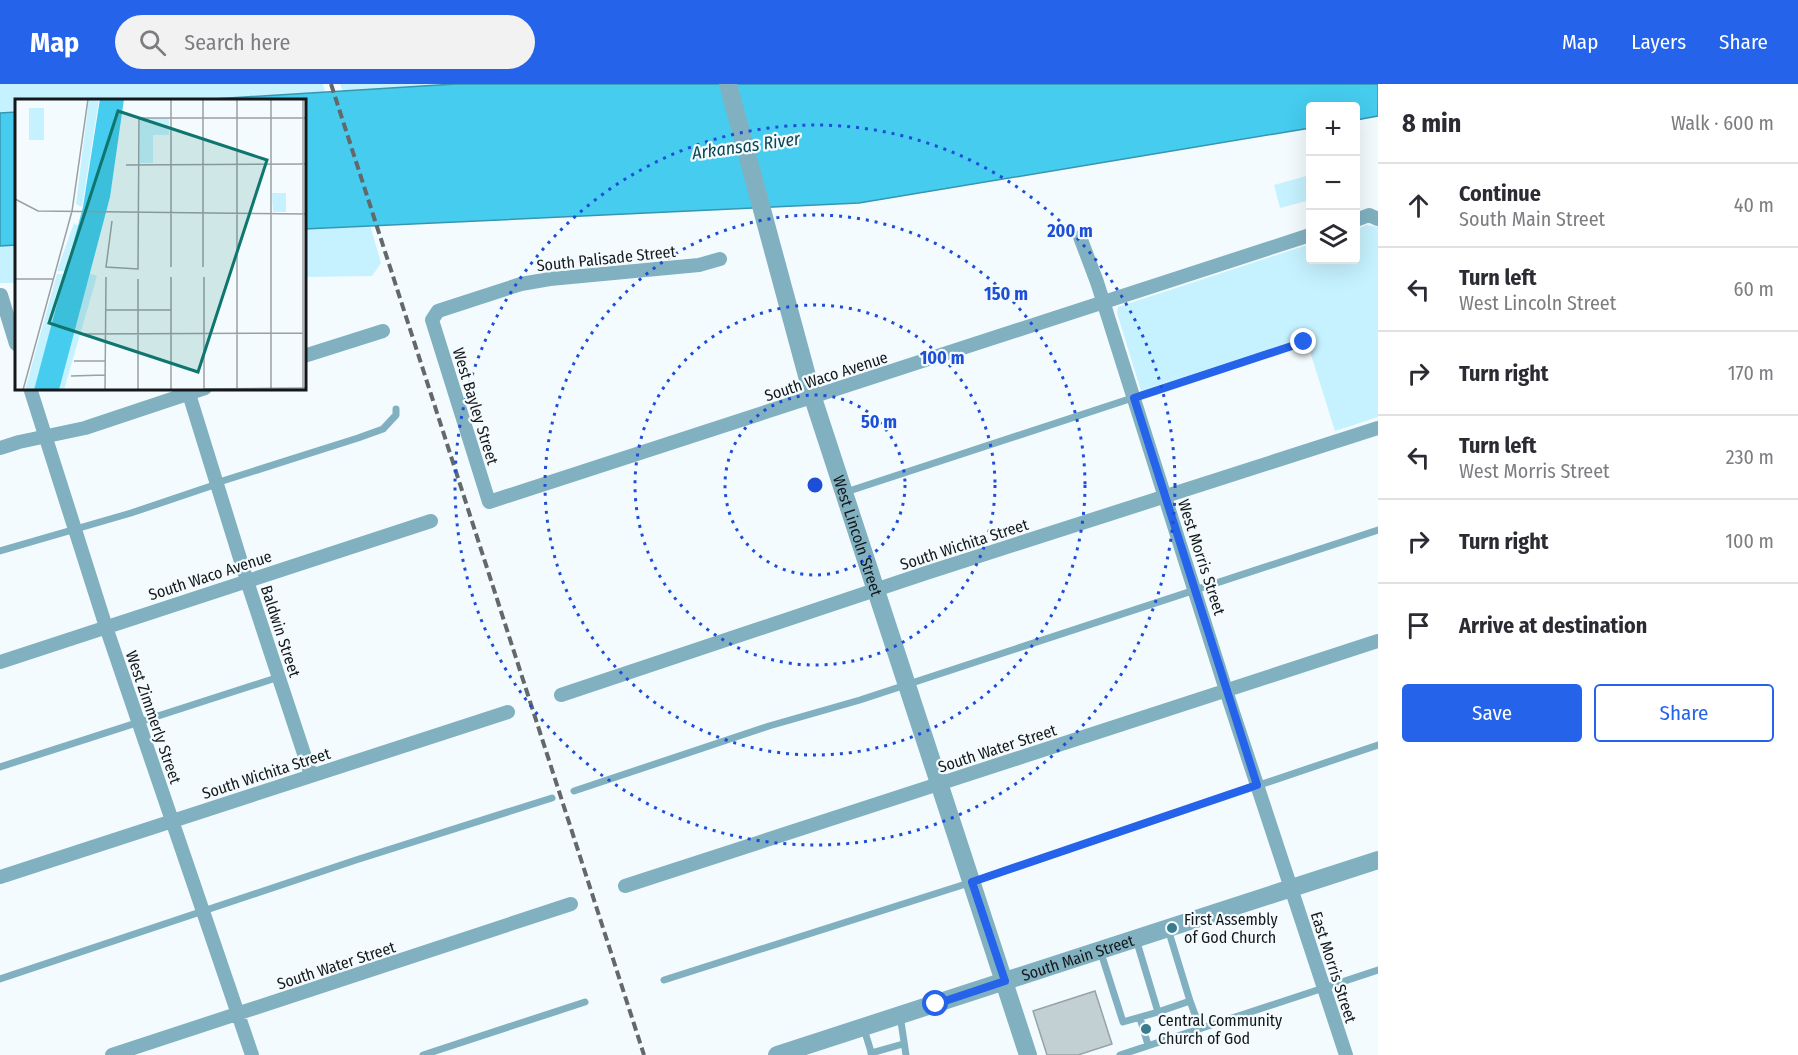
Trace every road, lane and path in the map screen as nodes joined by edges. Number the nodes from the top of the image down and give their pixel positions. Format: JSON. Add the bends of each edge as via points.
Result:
{"nodes":[{"id":1,"x":728,"y":84,"type":"edge"},
{"id":2,"x":1360,"y":218,"type":"edge"},
{"id":3,"x":1378,"y":219,"type":"edge"},
{"id":4,"x":1080,"y":237,"type":"dead end"},
{"id":5,"x":1306,"y":237,"type":"edge"},
{"id":6,"x":720,"y":259,"type":"dead end"},
{"id":7,"x":1,"y":295,"type":"edge"},
{"id":8,"x":1103,"y":303,"type":"junction"},
{"id":9,"x":432,"y":320,"type":"joint"},
{"id":10,"x":383,"y":331,"type":"dead end"},
{"id":11,"x":15,"y":341,"type":"edge"},
{"id":12,"x":1304,"y":342,"type":"dead end"},
{"id":13,"x":306,"y":355,"type":"edge"},
{"id":14,"x":31,"y":390,"type":"edge"},
{"id":15,"x":200,"y":390,"type":"edge"},
{"id":16,"x":189,"y":394,"type":"junction"},
{"id":17,"x":813,"y":398,"type":"junction"},
{"id":18,"x":1134,"y":398,"type":"junction"},
{"id":19,"x":396,"y":409,"type":"dead end"},
{"id":20,"x":1378,"y":428,"type":"edge"},
{"id":21,"x":45,"y":436,"type":"junction"},
{"id":22,"x":0,"y":448,"type":"edge"},
{"id":23,"x":217,"y":484,"type":"junction"},
{"id":24,"x":844,"y":493,"type":"junction"},
{"id":25,"x":1166,"y":497,"type":"junction"},
{"id":26,"x":489,"y":502,"type":"joint"},
{"id":27,"x":431,"y":521,"type":"dead end"},
{"id":28,"x":75,"y":529,"type":"junction"},
{"id":29,"x":1378,"y":530,"type":"edge"},
{"id":30,"x":0,"y":551,"type":"edge"},
{"id":31,"x":247,"y":581,"type":"junction"},
{"id":32,"x":875,"y":590,"type":"junction"},
{"id":33,"x":1196,"y":590,"type":"junction"},
{"id":34,"x":106,"y":627,"type":"junction"},
{"id":35,"x":1378,"y":641,"type":"edge"},
{"id":36,"x":0,"y":662,"type":"edge"},
{"id":37,"x":279,"y":677,"type":"junction"},
{"id":38,"x":906,"y":684,"type":"junction"},
{"id":39,"x":1227,"y":690,"type":"junction"},
{"id":40,"x":561,"y":695,"type":"dead end"},
{"id":41,"x":508,"y":712,"type":"dead end"},
{"id":42,"x":138,"y":721,"type":"junction"},
{"id":43,"x":1378,"y":745,"type":"edge"},
{"id":44,"x":0,"y":767,"type":"edge"},
{"id":45,"x":311,"y":775,"type":"junction"},
{"id":46,"x":939,"y":784,"type":"junction"},
{"id":47,"x":1257,"y":785,"type":"junction"},
{"id":48,"x":574,"y":791,"type":"dead end"},
{"id":49,"x":552,"y":798,"type":"dead end"},
{"id":50,"x":172,"y":821,"type":"junction"},
{"id":51,"x":1378,"y":860,"type":"edge"},
{"id":52,"x":0,"y":878,"type":"edge"},
{"id":53,"x":972,"y":882,"type":"junction"},
{"id":54,"x":625,"y":886,"type":"dead end"},
{"id":55,"x":1292,"y":888,"type":"junction"},
{"id":56,"x":570,"y":904,"type":"dead end"},
{"id":57,"x":204,"y":912,"type":"junction"},
{"id":58,"x":1168,"y":928,"type":"junction"},
{"id":59,"x":1136,"y":939,"type":"junction"},
{"id":60,"x":1100,"y":951,"type":"junction"},
{"id":61,"x":1378,"y":970,"type":"edge"},
{"id":62,"x":0,"y":979,"type":"edge"},
{"id":63,"x":664,"y":981,"type":"dead end"},
{"id":64,"x":1005,"y":981,"type":"junction"},
{"id":65,"x":1324,"y":988,"type":"junction"},
{"id":66,"x":1190,"y":1001,"type":"junction"},
{"id":67,"x":585,"y":1002,"type":"dead end"},
{"id":68,"x":1158,"y":1012,"type":"junction"},
{"id":69,"x":239,"y":1014,"type":"junction"},
{"id":70,"x":900,"y":1016,"type":"junction"},
{"id":71,"x":1140,"y":1018,"type":"junction"},
{"id":72,"x":863,"y":1027,"type":"junction"},
{"id":73,"x":1200,"y":1028,"type":"junction"},
{"id":74,"x":903,"y":1044,"type":"junction"},
{"id":75,"x":1148,"y":1046,"type":"junction"},
{"id":76,"x":806,"y":1051,"type":"edge"},
{"id":77,"x":872,"y":1054,"type":"edge"},
{"id":78,"x":112,"y":1055,"type":"edge"},
{"id":79,"x":252,"y":1055,"type":"edge"},
{"id":80,"x":423,"y":1055,"type":"edge"},
{"id":81,"x":777,"y":1055,"type":"edge"},
{"id":82,"x":906,"y":1055,"type":"edge"},
{"id":83,"x":1028,"y":1055,"type":"edge"},
{"id":84,"x":1120,"y":1055,"type":"edge"},
{"id":85,"x":1346,"y":1055,"type":"edge"}],
"edges":[{"from":1,"to":17,"type":"street","name":"West Lincoln Street"},
{"from":2,"to":3,"type":"street","via":[[1369,215]]},
{"from":4,"to":8,"type":"street","name":"West Morris Street"},
{"from":5,"to":8,"type":"street","name":"South Waco Avenue"},
{"from":6,"to":9,"type":"street","name":"South Palisade Street","via":[[699,265],[521,284],[438,311]]},
{"from":7,"to":11,"type":"street"},
{"from":8,"to":17,"type":"street","name":"South Waco Avenue"},
{"from":8,"to":18,"type":"street","name":"West Morris Street"},
{"from":9,"to":26,"type":"street","name":"West Bayley Street"},
{"from":10,"to":13,"type":"street"},
{"from":12,"to":18,"type":"lane"},
{"from":14,"to":21,"type":"street","name":"West Zimmerly Street"},
{"from":15,"to":16,"type":"street"},
{"from":16,"to":21,"type":"street","via":[[85,428]]},
{"from":16,"to":23,"type":"street","name":"Baldwin Street"},
{"from":17,"to":24,"type":"street","name":"West Lincoln Street"},
{"from":17,"to":26,"type":"street","name":"South Waco Avenue"},
{"from":18,"to":24,"type":"lane"},
{"from":18,"to":25,"type":"street","name":"West Morris Street"},
{"from":19,"to":23,"type":"lane","via":[[396,415],[383,429]]},
{"from":20,"to":25,"type":"street","name":"South Wichita Street"},
{"from":21,"to":22,"type":"street"},
{"from":21,"to":28,"type":"street","name":"West Zimmerly Street"},
{"from":23,"to":28,"type":"lane"},
{"from":23,"to":31,"type":"street","name":"Baldwin Street"},
{"from":24,"to":32,"type":"street","name":"West Lincoln Street"},
{"from":25,"to":32,"type":"street","name":"South Wichita Street"},
{"from":25,"to":33,"type":"street","name":"West Morris Street"},
{"from":27,"to":31,"type":"street","name":"South Waco Avenue"},
{"from":28,"to":30,"type":"lane"},
{"from":28,"to":34,"type":"street","name":"West Zimmerly Street"},
{"from":29,"to":33,"type":"lane"},
{"from":31,"to":34,"type":"street","name":"South Waco Avenue"},
{"from":31,"to":37,"type":"street","name":"Baldwin Street"},
{"from":32,"to":38,"type":"street","name":"West Lincoln Street"},
{"from":32,"to":40,"type":"street","name":"South Wichita Street"},
{"from":33,"to":38,"type":"lane"},
{"from":33,"to":39,"type":"street","name":"West Morris Street"},
{"from":34,"to":36,"type":"street","name":"South Waco Avenue"},
{"from":34,"to":42,"type":"street","name":"West Zimmerly Street"},
{"from":35,"to":39,"type":"street","name":"South Water Street"},
{"from":37,"to":42,"type":"lane"},
{"from":37,"to":45,"type":"street","name":"Baldwin Street"},
{"from":38,"to":46,"type":"street","name":"West Lincoln Street"},
{"from":38,"to":48,"type":"lane"},
{"from":39,"to":46,"type":"street","name":"South Water Street"},
{"from":39,"to":47,"type":"street","name":"West Morris Street"},
{"from":41,"to":45,"type":"street","name":"South Wichita Street"},
{"from":42,"to":44,"type":"lane"},
{"from":42,"to":50,"type":"street","name":"West Zimmerly Street"},
{"from":43,"to":47,"type":"lane"},
{"from":45,"to":50,"type":"street","name":"South Wichita Street"},
{"from":46,"to":53,"type":"street","name":"West Lincoln Street"},
{"from":46,"to":54,"type":"street","name":"South Water Street"},
{"from":47,"to":53,"type":"lane"},
{"from":47,"to":55,"type":"street","name":"West Morris Street"},
{"from":49,"to":57,"type":"lane"},
{"from":50,"to":52,"type":"street","name":"South Wichita Street"},
{"from":50,"to":57,"type":"street","name":"West Zimmerly Street"},
{"from":51,"to":55,"type":"street","name":"South Main Street"},
{"from":53,"to":63,"type":"lane"},
{"from":53,"to":64,"type":"street","name":"West Lincoln Street"},
{"from":55,"to":58,"type":"street","name":"South Main Street"},
{"from":55,"to":65,"type":"street","name":"East Morris Street"},
{"from":56,"to":69,"type":"street","name":"South Water Street"},
{"from":57,"to":62,"type":"lane"},
{"from":57,"to":69,"type":"street","name":"West Zimmerly Street"},
{"from":58,"to":59,"type":"street","name":"South Main Street"},
{"from":58,"to":66,"type":"lane"},
{"from":59,"to":60,"type":"street","name":"South Main Street"},
{"from":59,"to":68,"type":"lane"},
{"from":60,"to":64,"type":"street","name":"South Main Street"},
{"from":60,"to":71,"type":"lane","via":[[1123,1022]]},
{"from":61,"to":65,"type":"lane"},
{"from":64,"to":70,"type":"street","name":"South Main Street"},
{"from":64,"to":83,"type":"street","name":"West Lincoln Street"},
{"from":65,"to":73,"type":"lane"},
{"from":65,"to":85,"type":"street","name":"East Morris Street"},
{"from":66,"to":68,"type":"lane"},
{"from":66,"to":73,"type":"lane"},
{"from":67,"to":80,"type":"lane"},
{"from":68,"to":71,"type":"lane"},
{"from":69,"to":78,"type":"street","name":"South Water Street"},
{"from":69,"to":79,"type":"street","name":"West Zimmerly Street"},
{"from":70,"to":72,"type":"street","name":"South Main Street"},
{"from":70,"to":74,"type":"lane"},
{"from":71,"to":75,"type":"lane"},
{"from":72,"to":76,"type":"street","name":"South Main Street"},
{"from":72,"to":77,"type":"lane"},
{"from":73,"to":75,"type":"lane"},
{"from":74,"to":77,"type":"lane"},
{"from":74,"to":82,"type":"lane"},
{"from":75,"to":84,"type":"lane"},
{"from":76,"to":81,"type":"street","name":"South Main Street"}]}
